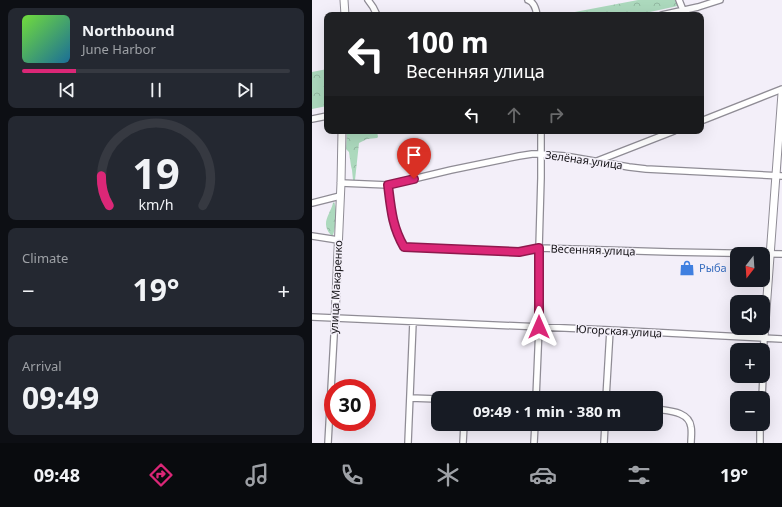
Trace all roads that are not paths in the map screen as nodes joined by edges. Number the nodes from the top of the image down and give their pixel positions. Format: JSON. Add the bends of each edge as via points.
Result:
{"nodes":[{"id":1,"x":344,"y":0,"type":"edge"},
{"id":2,"x":368,"y":0,"type":"edge"},
{"id":3,"x":531,"y":0,"type":"edge"},
{"id":4,"x":679,"y":0,"type":"edge"},
{"id":5,"x":720,"y":0,"type":"edge"},
{"id":6,"x":683,"y":10,"type":"junction"},
{"id":7,"x":345,"y":12,"type":"edge"},
{"id":8,"x":376,"y":12,"type":"edge"},
{"id":9,"x":536,"y":12,"type":"edge"},
{"id":10,"x":675,"y":12,"type":"edge"},
{"id":11,"x":782,"y":90,"type":"edge"},
{"id":12,"x":782,"y":93,"type":"edge"},
{"id":13,"x":324,"y":117,"type":"edge"},
{"id":14,"x":312,"y":119,"type":"edge"},
{"id":15,"x":704,"y":120,"type":"edge"},
{"id":16,"x":342,"y":134,"type":"edge"},
{"id":17,"x":541,"y":134,"type":"edge"},
{"id":18,"x":666,"y":134,"type":"edge"},
{"id":19,"x":541,"y":154,"type":"junction"},
{"id":20,"x":597,"y":161,"type":"junction"},
{"id":21,"x":779,"y":176,"type":"edge"},
{"id":22,"x":341,"y":183,"type":"junction"},
{"id":23,"x":388,"y":185,"type":"junction"},
{"id":24,"x":340,"y":196,"type":"junction"},
{"id":25,"x":312,"y":203,"type":"edge"},
{"id":26,"x":312,"y":236,"type":"edge"},
{"id":27,"x":338,"y":240,"type":"junction"},
{"id":28,"x":539,"y":248,"type":"junction"},
{"id":29,"x":730,"y":253,"type":"edge"},
{"id":30,"x":770,"y":253,"type":"joint"},
{"id":31,"x":782,"y":254,"type":"edge"},
{"id":32,"x":768,"y":287,"type":"edge"},
{"id":33,"x":312,"y":317,"type":"edge"},
{"id":34,"x":334,"y":318,"type":"junction"},
{"id":35,"x":413,"y":322,"type":"junction"},
{"id":36,"x":539,"y":327,"type":"junction"},
{"id":37,"x":610,"y":330,"type":"junction"},
{"id":38,"x":764,"y":338,"type":"junction"},
{"id":39,"x":782,"y":339,"type":"edge"},
{"id":40,"x":764,"y":343,"type":"edge"},
{"id":41,"x":536,"y":391,"type":"edge"},
{"id":42,"x":606,"y":391,"type":"edge"},
{"id":43,"x":410,"y":398,"type":"junction"},
{"id":44,"x":431,"y":399,"type":"edge"},
{"id":45,"x":663,"y":410,"type":"edge"},
{"id":46,"x":464,"y":431,"type":"edge"},
{"id":47,"x":535,"y":431,"type":"edge"},
{"id":48,"x":605,"y":431,"type":"edge"},
{"id":49,"x":760,"y":431,"type":"edge"},
{"id":50,"x":328,"y":443,"type":"edge"},
{"id":51,"x":408,"y":443,"type":"edge"},
{"id":52,"x":463,"y":443,"type":"edge"},
{"id":53,"x":534,"y":443,"type":"edge"},
{"id":54,"x":604,"y":443,"type":"edge"},
{"id":55,"x":691,"y":443,"type":"edge"},
{"id":56,"x":760,"y":443,"type":"edge"}],
"edges":[{"from":1,"to":7,"type":"street"},
{"from":2,"to":8,"type":"street"},
{"from":3,"to":9,"type":"street"},
{"from":4,"to":6,"type":"street"},
{"from":5,"to":6,"type":"street"},
{"from":6,"to":10,"type":"street"},
{"from":11,"to":15,"type":"street"},
{"from":12,"to":21,"type":"street"},
{"from":13,"to":14,"type":"street"},
{"from":16,"to":22,"type":"street","name":"улица Макаренко"},
{"from":17,"to":19,"type":"street"},
{"from":18,"to":20,"type":"street"},
{"from":19,"to":20,"type":"street","name":"Зелёная улица"},
{"from":19,"to":23,"type":"street","name":"Зелёная улица","via":[[511,157]]},
{"from":19,"to":28,"type":"street"},
{"from":20,"to":21,"type":"street","name":"Зелёная улица","via":[[646,169]]},
{"from":21,"to":30,"type":"street"},
{"from":22,"to":23,"type":"street","name":"Зелёная улица"},
{"from":22,"to":24,"type":"street","name":"улица Макаренко"},
{"from":23,"to":28,"type":"street","name":"Весенняя улица","via":[[393,220],[398,238],[404,247],[519,252]]},
{"from":24,"to":25,"type":"street"},
{"from":24,"to":27,"type":"street","name":"улица Макаренко"},
{"from":26,"to":27,"type":"street"},
{"from":27,"to":34,"type":"street","name":"улица Макаренко"},
{"from":28,"to":29,"type":"street","name":"Весенняя улица"},
{"from":28,"to":36,"type":"street"},
{"from":30,"to":31,"type":"street","name":"Весенняя улица"},
{"from":32,"to":38,"type":"street"},
{"from":33,"to":34,"type":"street","name":"Югорская улица"},
{"from":34,"to":35,"type":"street","name":"Югорская улица"},
{"from":34,"to":50,"type":"street","name":"улица Макаренко"},
{"from":35,"to":36,"type":"street","name":"Югорская улица"},
{"from":35,"to":43,"type":"street"},
{"from":36,"to":37,"type":"street","name":"Югорская улица"},
{"from":36,"to":41,"type":"street"},
{"from":37,"to":38,"type":"street","name":"Югорская улица"},
{"from":37,"to":42,"type":"street"},
{"from":38,"to":39,"type":"street","name":"Югорская улица"},
{"from":38,"to":40,"type":"street"},
{"from":43,"to":44,"type":"street"},
{"from":43,"to":51,"type":"street"},
{"from":45,"to":55,"type":"street","via":[[688,418],[691,426]]},
{"from":46,"to":52,"type":"street"},
{"from":47,"to":53,"type":"street"},
{"from":48,"to":54,"type":"street"},
{"from":49,"to":56,"type":"street"}]}
